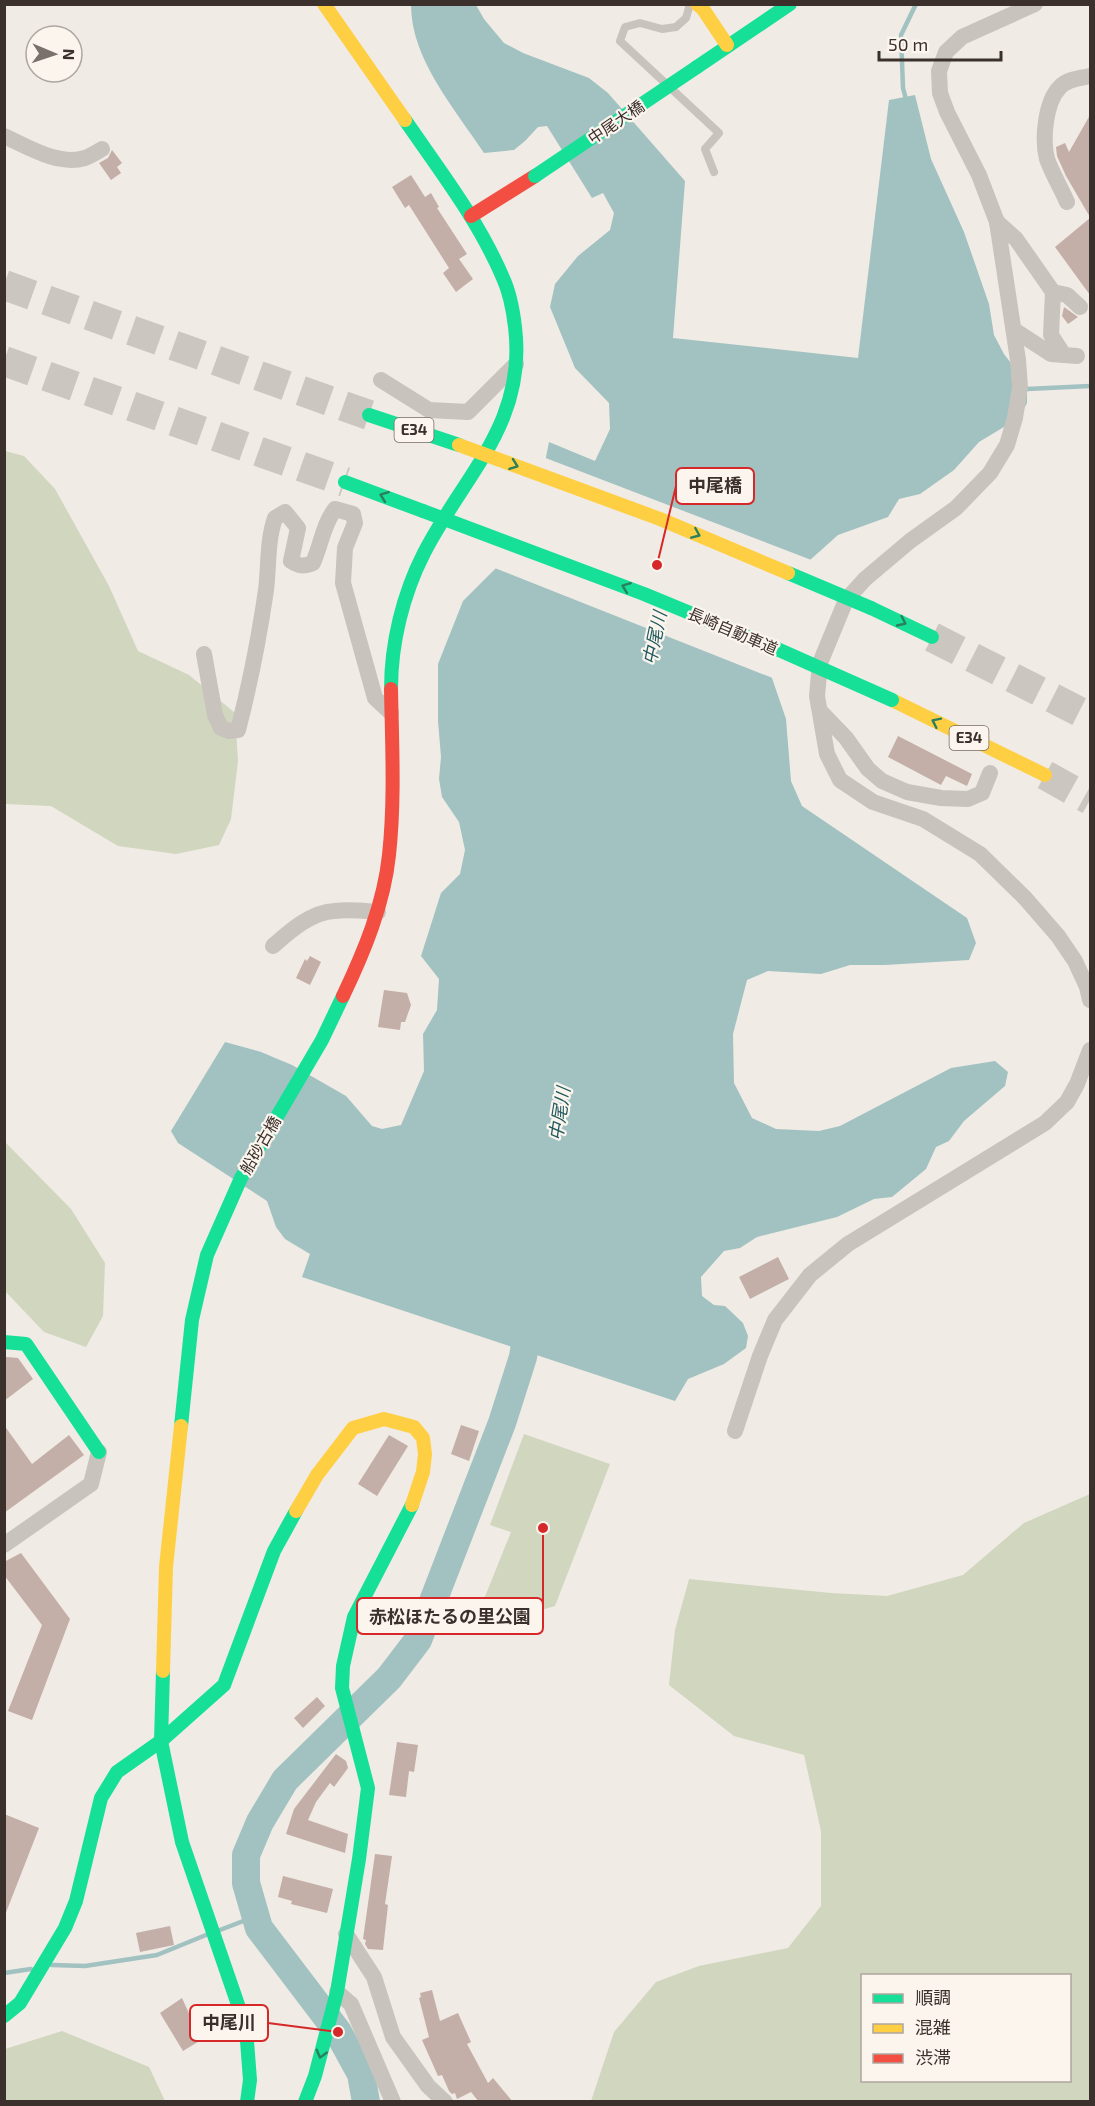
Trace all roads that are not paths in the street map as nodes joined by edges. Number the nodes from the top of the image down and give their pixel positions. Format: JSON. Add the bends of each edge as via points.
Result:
{"nodes":[{"id":1,"x":324,"y":4,"type":"edge"},
{"id":2,"x":690,"y":4,"type":"edge"},
{"id":3,"x":697,"y":4,"type":"edge"},
{"id":4,"x":790,"y":4,"type":"edge"},
{"id":5,"x":1035,"y":4,"type":"edge"},
{"id":6,"x":727,"y":45,"type":"junction"},
{"id":7,"x":1090,"y":76,"type":"edge"},
{"id":8,"x":4,"y":136,"type":"edge"},
{"id":9,"x":102,"y":149,"type":"dead end"},
{"id":10,"x":714,"y":172,"type":"dead end"},
{"id":11,"x":1067,"y":202,"type":"dead end"},
{"id":12,"x":471,"y":216,"type":"junction"},
{"id":13,"x":996,"y":222,"type":"junction"},
{"id":14,"x":1053,"y":292,"type":"junction"},
{"id":15,"x":1080,"y":307,"type":"dead end"},
{"id":16,"x":1014,"y":330,"type":"junction"},
{"id":17,"x":517,"y":363,"type":"junction"},
{"id":18,"x":381,"y":380,"type":"dead end"},
{"id":19,"x":369,"y":415,"type":"tunnel mouth"},
{"id":20,"x":345,"y":482,"type":"tunnel mouth"},
{"id":21,"x":932,"y":637,"type":"tunnel mouth"},
{"id":22,"x":204,"y":654,"type":"dead end"},
{"id":23,"x":820,"y":711,"type":"junction"},
{"id":24,"x":391,"y":713,"type":"junction"},
{"id":25,"x":990,"y":773,"type":"dead end"},
{"id":26,"x":1045,"y":776,"type":"tunnel mouth"},
{"id":27,"x":378,"y":912,"type":"junction"},
{"id":28,"x":273,"y":946,"type":"dead end"},
{"id":29,"x":1090,"y":1000,"type":"edge"},
{"id":30,"x":1090,"y":1050,"type":"edge"},
{"id":31,"x":4,"y":1342,"type":"edge"},
{"id":32,"x":735,"y":1431,"type":"dead end"},
{"id":33,"x":99,"y":1452,"type":"joint"},
{"id":34,"x":4,"y":1545,"type":"edge"},
{"id":35,"x":161,"y":1741,"type":"junction"},
{"id":36,"x":346,"y":1934,"type":"junction"},
{"id":37,"x":337,"y":1992,"type":"junction"},
{"id":38,"x":4,"y":2016,"type":"edge"},
{"id":39,"x":247,"y":2102,"type":"edge"},
{"id":40,"x":305,"y":2102,"type":"edge"},
{"id":41,"x":393,"y":2102,"type":"edge"},
{"id":42,"x":445,"y":2102,"type":"edge"}],
"edges":[{"from":1,"to":12,"type":"main road","name":"船砂古橋"},
{"from":2,"to":10,"type":"lane","via":[[686,18],[676,27],[662,29],[640,23],[624,27],[620,41],[719,133],[705,149]]},
{"from":3,"to":6,"type":"main road"},
{"from":4,"to":6,"type":"main road","name":"中尾大橋"},
{"from":5,"to":13,"type":"street","via":[[962,37],[946,52],[939,71],[940,93],[947,112],[979,175]]},
{"from":6,"to":12,"type":"main road","name":"中尾大橋","bridge":true},
{"from":7,"to":11,"type":"street","via":[[1059,87],[1045,124],[1048,160]]},
{"from":8,"to":9,"type":"street","via":[[63,159],[84,158]]},
{"from":12,"to":17,"type":"main road","name":"船砂古橋","via":[[504,279],[512,306]]},
{"from":13,"to":14,"type":"street","via":[[1016,239]]},
{"from":13,"to":16,"type":"street"},
{"from":14,"to":15,"type":"street","via":[[1067,295]]},
{"from":14,"to":16,"type":"street","via":[[1051,335],[1071,355],[1051,354]]},
{"from":16,"to":23,"type":"street","via":[[1020,387],[1006,445],[990,473],[956,508],[865,579],[846,600],[820,663]]},
{"from":17,"to":18,"type":"street","via":[[468,412],[429,411]]},
{"from":17,"to":24,"type":"main road","name":"船砂古橋","via":[[507,410],[493,442],[424,553],[406,597],[394,650]]},
{"from":19,"to":21,"type":"main road","number":"E34","one_way":true,"bridge":true,"via":[[660,519]]},
{"from":26,"to":20,"type":"main road","name":"長崎自動車道","number":"E34","one_way":true,"bridge":true,"via":[[892,700],[777,649],[644,594]]},
{"from":22,"to":24,"type":"street","via":[[215,715],[221,728],[238,730],[255,660],[275,518],[285,512],[293,520],[297,528],[291,561],[306,566],[313,563],[334,509],[344,511],[353,514],[355,523],[345,548],[343,583],[375,698]]},
{"from":23,"to":25,"type":"street","via":[[868,769],[882,781],[907,792],[968,799],[982,793]]},
{"from":23,"to":29,"type":"street","via":[[827,754],[840,780],[873,802],[922,819],[980,854],[1058,936],[1075,961]]},
{"from":24,"to":27,"type":"main road","name":"船砂古橋","via":[[389,857]]},
{"from":27,"to":28,"type":"street","via":[[333,910],[314,916]]},
{"from":27,"to":35,"type":"main road","name":"船砂古橋","via":[[322,1040],[241,1178],[207,1255],[192,1320],[166,1567]]},
{"from":30,"to":32,"type":"street","via":[[1067,1102],[1045,1123],[848,1244],[810,1275],[775,1320]]},
{"from":31,"to":33,"type":"main road","via":[[26,1344]]},
{"from":33,"to":34,"type":"street","via":[[91,1484]]},
{"from":35,"to":36,"type":"main road","via":[[224,1684],[274,1551],[317,1475],[353,1428],[384,1419],[414,1427],[423,1438],[423,1472],[411,1509],[354,1617],[343,1666],[342,1688],[368,1788]]},
{"from":35,"to":38,"type":"main road","via":[[117,1772],[101,1798],[76,1900],[65,1928],[20,2003]]},
{"from":35,"to":39,"type":"main road","name":"船砂古橋","via":[[182,1842],[246,2028],[250,2080]]},
{"from":36,"to":37,"type":"main road"},
{"from":36,"to":42,"type":"street","via":[[374,1977],[393,2037],[428,2086]]},
{"from":37,"to":40,"type":"main road","one_way":true},
{"from":37,"to":41,"type":"street","via":[[351,2004]]}]}
